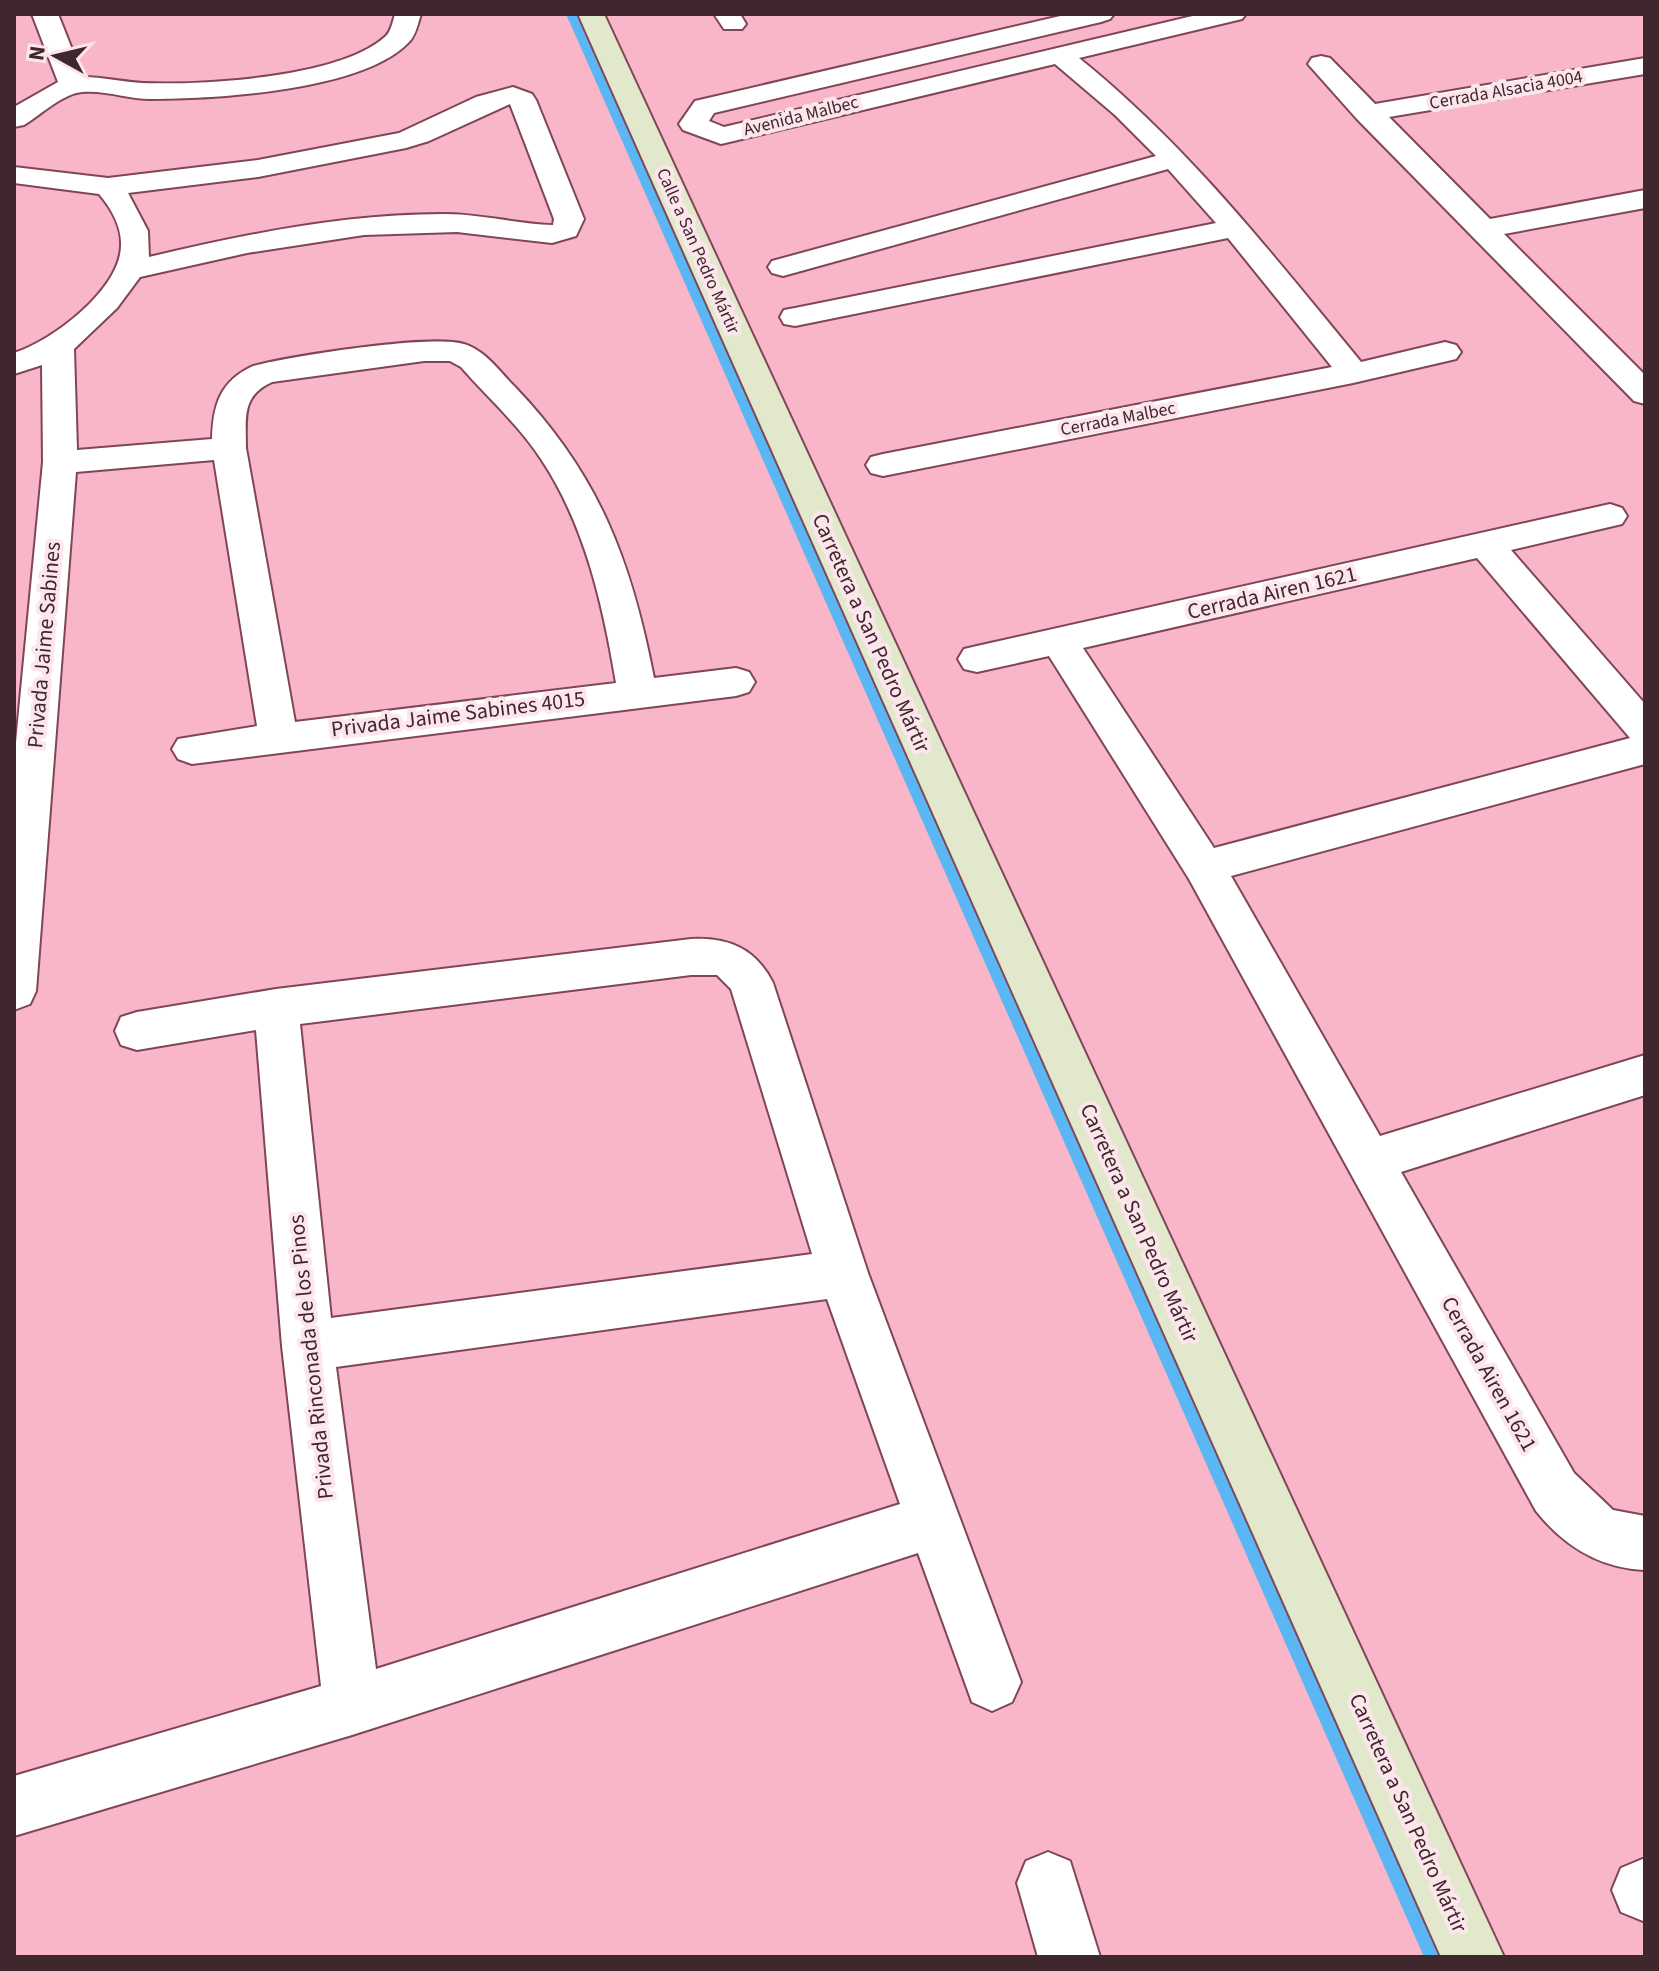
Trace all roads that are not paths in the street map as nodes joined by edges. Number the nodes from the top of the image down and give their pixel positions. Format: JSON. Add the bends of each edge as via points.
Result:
{"nodes":[{"id":1,"x":45,"y":14,"type":"edge"},
{"id":2,"x":408,"y":14,"type":"edge"},
{"id":3,"x":591,"y":14,"type":"edge"},
{"id":4,"x":1101,"y":14,"type":"edge"},
{"id":5,"x":1233,"y":14,"type":"edge"},
{"id":6,"x":1058,"y":54,"type":"junction"},
{"id":7,"x":1321,"y":64,"type":"dead end"},
{"id":8,"x":1645,"y":66,"type":"edge"},
{"id":9,"x":73,"y":86,"type":"junction"},
{"id":10,"x":1367,"y":113,"type":"junction"},
{"id":11,"x":14,"y":119,"type":"edge"},
{"id":12,"x":1175,"y":159,"type":"junction"},
{"id":13,"x":14,"y":175,"type":"edge"},
{"id":14,"x":108,"y":187,"type":"junction"},
{"id":15,"x":1645,"y":199,"type":"edge"},
{"id":16,"x":1236,"y":228,"type":"junction"},
{"id":17,"x":1483,"y":229,"type":"junction"},
{"id":18,"x":783,"y":267,"type":"dead end"},
{"id":19,"x":131,"y":270,"type":"junction"},
{"id":20,"x":795,"y":317,"type":"dead end"},
{"id":21,"x":58,"y":347,"type":"junction"},
{"id":22,"x":1445,"y":352,"type":"dead end"},
{"id":23,"x":14,"y":364,"type":"edge"},
{"id":24,"x":1353,"y":373,"type":"junction"},
{"id":25,"x":1638,"y":377,"type":"edge"},
{"id":26,"x":229,"y":433,"type":"junction"},
{"id":27,"x":60,"y":447,"type":"junction"},
{"id":28,"x":883,"y":465,"type":"dead end"},
{"id":29,"x":806,"y":489,"type":"joint"},
{"id":30,"x":1610,"y":516,"type":"dead end"},
{"id":31,"x":1486,"y":545,"type":"junction"},
{"id":32,"x":1058,"y":640,"type":"junction"},
{"id":33,"x":977,"y":659,"type":"dead end"},
{"id":34,"x":736,"y":682,"type":"dead end"},
{"id":35,"x":637,"y":692,"type":"junction"},
{"id":36,"x":1645,"y":730,"type":"edge"},
{"id":37,"x":278,"y":737,"type":"junction"},
{"id":38,"x":192,"y":749,"type":"dead end"},
{"id":39,"x":1645,"y":749,"type":"edge"},
{"id":40,"x":1204,"y":867,"type":"junction"},
{"id":41,"x":14,"y":991,"type":"edge"},
{"id":42,"x":276,"y":1008,"type":"junction"},
{"id":43,"x":137,"y":1031,"type":"dead end"},
{"id":44,"x":1645,"y":1075,"type":"edge"},
{"id":45,"x":1369,"y":1161,"type":"junction"},
{"id":46,"x":843,"y":1273,"type":"junction"},
{"id":47,"x":308,"y":1346,"type":"junction"},
{"id":48,"x":934,"y":1521,"type":"junction"},
{"id":49,"x":1645,"y":1543,"type":"edge"},
{"id":50,"x":992,"y":1682,"type":"dead end"},
{"id":51,"x":352,"y":1706,"type":"junction"},
{"id":52,"x":14,"y":1806,"type":"edge"},
{"id":53,"x":1048,"y":1883,"type":"dead end"},
{"id":54,"x":1069,"y":1957,"type":"edge"},
{"id":55,"x":1473,"y":1957,"type":"edge"}],
"edges":[{"from":1,"to":9,"type":"street"},
{"from":2,"to":9,"type":"street","via":[[404,34],[392,47],[327,72],[199,90]]},
{"from":3,"to":29,"type":"main road","name":"Calle a San Pedro Mártir"},
{"from":4,"to":6,"type":"street","name":"Avenida Malbec","via":[[704,107],[693,124],[721,136]]},
{"from":5,"to":6,"type":"street","name":"Avenida Malbec"},
{"from":6,"to":12,"type":"street"},
{"from":7,"to":10,"type":"street"},
{"from":8,"to":10,"type":"street","name":"Cerrada Alsacia 4004"},
{"from":9,"to":11,"type":"street"},
{"from":10,"to":17,"type":"street"},
{"from":12,"to":16,"type":"street"},
{"from":12,"to":18,"type":"street"},
{"from":13,"to":14,"type":"street"},
{"from":14,"to":19,"type":"street","via":[[132,225],[136,248]]},
{"from":14,"to":19,"type":"street","via":[[199,177],[410,139],[513,95],[523,100],[569,219],[566,230],[552,234],[445,223],[306,233]]},
{"from":15,"to":17,"type":"street"},
{"from":16,"to":20,"type":"street"},
{"from":16,"to":24,"type":"street"},
{"from":17,"to":25,"type":"street"},
{"from":19,"to":21,"type":"street"},
{"from":21,"to":23,"type":"street"},
{"from":21,"to":27,"type":"street","name":"Privada Jaime Sabines"},
{"from":22,"to":24,"type":"street","name":"Cerrada Malbec"},
{"from":24,"to":28,"type":"street","name":"Cerrada Malbec"},
{"from":26,"to":27,"type":"street"},
{"from":26,"to":35,"type":"street","via":[[231,400],[244,381],[264,373],[424,351],[466,356],[556,456],[604,550],[622,606]]},
{"from":26,"to":37,"type":"street"},
{"from":27,"to":41,"type":"street","name":"Privada Jaime Sabines"},
{"from":29,"to":55,"type":"main road","name":"Carretera a San Pedro Mártir"},
{"from":30,"to":31,"type":"street","name":"Cerrada Airen 1621"},
{"from":31,"to":32,"type":"street","name":"Cerrada Airen 1621"},
{"from":31,"to":36,"type":"street"},
{"from":32,"to":33,"type":"street","name":"Cerrada Airen 1621"},
{"from":32,"to":40,"type":"street","name":"Cerrada Airen 1621"},
{"from":34,"to":35,"type":"street","name":"Privada Jaime Sabines 4015"},
{"from":35,"to":37,"type":"street","name":"Privada Jaime Sabines 4015"},
{"from":37,"to":38,"type":"street","name":"Privada Jaime Sabines 4015"},
{"from":39,"to":40,"type":"street"},
{"from":40,"to":45,"type":"street","name":"Cerrada Airen 1621"},
{"from":42,"to":43,"type":"street"},
{"from":42,"to":46,"type":"street","via":[[691,957],[730,959],[751,983]]},
{"from":42,"to":47,"type":"street","name":"Privada Rinconada de los Pinos"},
{"from":44,"to":45,"type":"street"},
{"from":45,"to":49,"type":"street","name":"Cerrada Airen 1621","via":[[1555,1492],[1576,1519],[1602,1537]]},
{"from":46,"to":47,"type":"street"},
{"from":46,"to":48,"type":"street"},
{"from":47,"to":51,"type":"street","name":"Privada Rinconada de los Pinos"},
{"from":48,"to":50,"type":"street"},
{"from":48,"to":51,"type":"street"},
{"from":51,"to":52,"type":"street"},
{"from":53,"to":54,"type":"street"}]}
